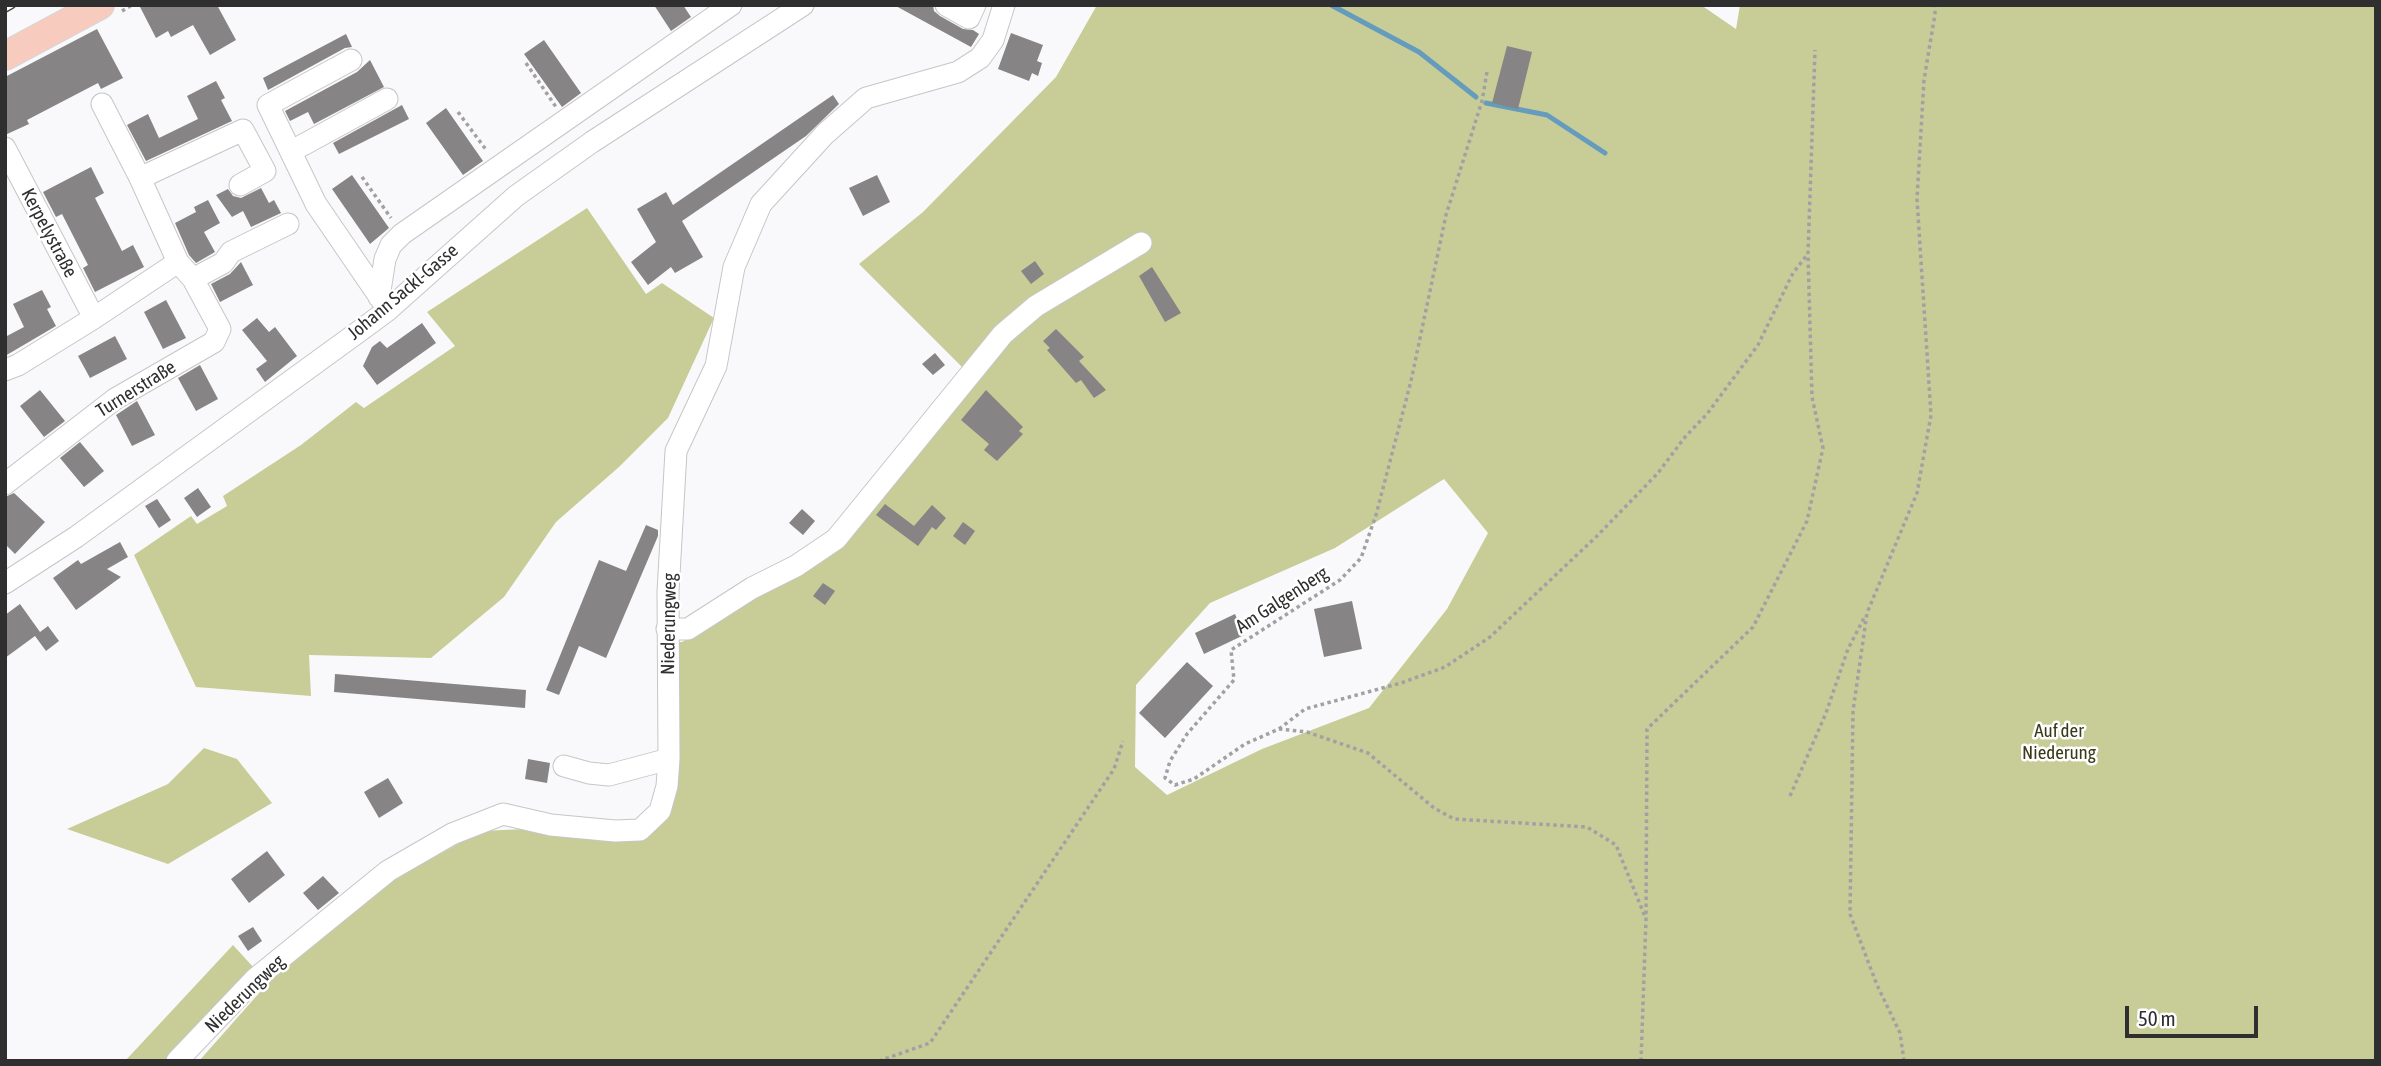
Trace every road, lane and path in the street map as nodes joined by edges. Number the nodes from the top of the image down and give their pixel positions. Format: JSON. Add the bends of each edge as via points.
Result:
{"nodes":[{"id":1,"x":100,"y":5,"type":"edge"},
{"id":2,"x":731,"y":5,"type":"edge"},
{"id":3,"x":803,"y":5,"type":"edge"},
{"id":4,"x":946,"y":5,"type":"edge"},
{"id":5,"x":975,"y":5,"type":"edge"},
{"id":6,"x":1004,"y":5,"type":"edge"},
{"id":7,"x":1935,"y":5,"type":"edge"},
{"id":8,"x":1815,"y":50,"type":"dead end"},
{"id":9,"x":5,"y":55,"type":"edge"},
{"id":10,"x":351,"y":60,"type":"dead end"},
{"id":11,"x":526,"y":63,"type":"dead end"},
{"id":12,"x":1487,"y":72,"type":"dead end"},
{"id":13,"x":387,"y":99,"type":"dead end"},
{"id":14,"x":102,"y":104,"type":"dead end"},
{"id":15,"x":458,"y":112,"type":"dead end"},
{"id":16,"x":565,"y":120,"type":"junction"},
{"id":17,"x":5,"y":148,"type":"edge"},
{"id":18,"x":292,"y":151,"type":"junction"},
{"id":19,"x":498,"y":167,"type":"junction"},
{"id":20,"x":362,"y":177,"type":"dead end"},
{"id":21,"x":141,"y":178,"type":"junction"},
{"id":22,"x":240,"y":185,"type":"dead end"},
{"id":23,"x":288,"y":224,"type":"dead end"},
{"id":24,"x":402,"y":234,"type":"junction"},
{"id":25,"x":1141,"y":243,"type":"dead end"},
{"id":26,"x":1808,"y":254,"type":"junction"},
{"id":27,"x":178,"y":262,"type":"junction"},
{"id":28,"x":193,"y":279,"type":"junction"},
{"id":29,"x":383,"y":303,"type":"junction"},
{"id":30,"x":94,"y":318,"type":"junction"},
{"id":31,"x":5,"y":370,"type":"edge"},
{"id":32,"x":5,"y":484,"type":"edge"},
{"id":33,"x":6,"y":582,"type":"edge"},
{"id":34,"x":1867,"y":613,"type":"junction"},
{"id":35,"x":667,"y":629,"type":"junction"},
{"id":36,"x":1279,"y":729,"type":"junction"},
{"id":37,"x":1123,"y":741,"type":"dead end"},
{"id":38,"x":669,"y":759,"type":"junction"},
{"id":39,"x":564,"y":766,"type":"dead end"},
{"id":40,"x":1790,"y":796,"type":"dead end"},
{"id":41,"x":1646,"y":919,"type":"junction"},
{"id":42,"x":177,"y":1061,"type":"edge"},
{"id":43,"x":880,"y":1061,"type":"edge"},
{"id":44,"x":1641,"y":1061,"type":"edge"},
{"id":45,"x":1904,"y":1061,"type":"edge"}],
"edges":[{"from":1,"to":9,"type":"main road"},
{"from":2,"to":16,"type":"street"},
{"from":3,"to":29,"type":"street","name":"Johann Sackl-Gasse","via":[[592,142],[516,196]]},
{"from":4,"to":5,"type":"street","via":[[969,18]]},
{"from":6,"to":35,"type":"street","name":"Niederungweg","via":[[993,40],[980,58],[958,72],[866,98],[825,134],[761,204],[734,267],[716,366],[676,451]]},
{"from":7,"to":34,"type":"path","via":[[1924,80],[1917,199],[1931,415],[1917,493]]},
{"from":8,"to":26,"type":"path"},
{"from":10,"to":18,"type":"street","via":[[268,105]]},
{"from":11,"to":16,"type":"path"},
{"from":12,"to":36,"type":"path","name":"Am Galgenberg","via":[[1446,215],[1411,381],[1362,558],[1339,580],[1231,650],[1234,680],[1187,734],[1165,778],[1175,785],[1194,779],[1245,744]]},
{"from":13,"to":18,"type":"street"},
{"from":14,"to":21,"type":"street"},
{"from":15,"to":19,"type":"path"},
{"from":16,"to":19,"type":"street"},
{"from":17,"to":30,"type":"street","name":"Kerpelystraße"},
{"from":18,"to":29,"type":"street","via":[[316,204]]},
{"from":19,"to":24,"type":"street"},
{"from":20,"to":24,"type":"path"},
{"from":21,"to":22,"type":"street","via":[[243,130],[265,171]]},
{"from":21,"to":27,"type":"street"},
{"from":23,"to":28,"type":"street","via":[[231,251],[223,263]]},
{"from":24,"to":29,"type":"street","via":[[385,259]]},
{"from":25,"to":35,"type":"street","via":[[1036,306],[1003,334],[836,539],[688,629]]},
{"from":26,"to":36,"type":"path","via":[[1793,273],[1758,345],[1707,414],[1598,535],[1490,638],[1445,667],[1305,709]]},
{"from":26,"to":41,"type":"path","via":[[1812,397],[1823,448],[1807,521],[1753,627],[1647,730]]},
{"from":27,"to":28,"type":"street"},
{"from":27,"to":30,"type":"street"},
{"from":28,"to":32,"type":"street","name":"Turnerstraße","via":[[220,329],[214,342],[115,400]]},
{"from":29,"to":33,"type":"street","name":"Johann Sackl-Gasse","via":[[76,537]]},
{"from":30,"to":31,"type":"street"},
{"from":34,"to":40,"type":"path","via":[[1847,649]]},
{"from":34,"to":45,"type":"path","via":[[1853,711],[1850,914],[1900,1033]]},
{"from":35,"to":38,"type":"street","name":"Niederungweg"},
{"from":36,"to":41,"type":"path","via":[[1307,732],[1368,753],[1454,819],[1587,827],[1615,845]]},
{"from":37,"to":43,"type":"path","via":[[1114,769],[930,1043]]},
{"from":38,"to":39,"type":"street","via":[[609,775]]},
{"from":38,"to":42,"type":"street","name":"Niederungweg","via":[[660,811],[640,830],[551,825],[503,814],[452,834],[388,871],[255,979]]},
{"from":41,"to":44,"type":"path"}]}
